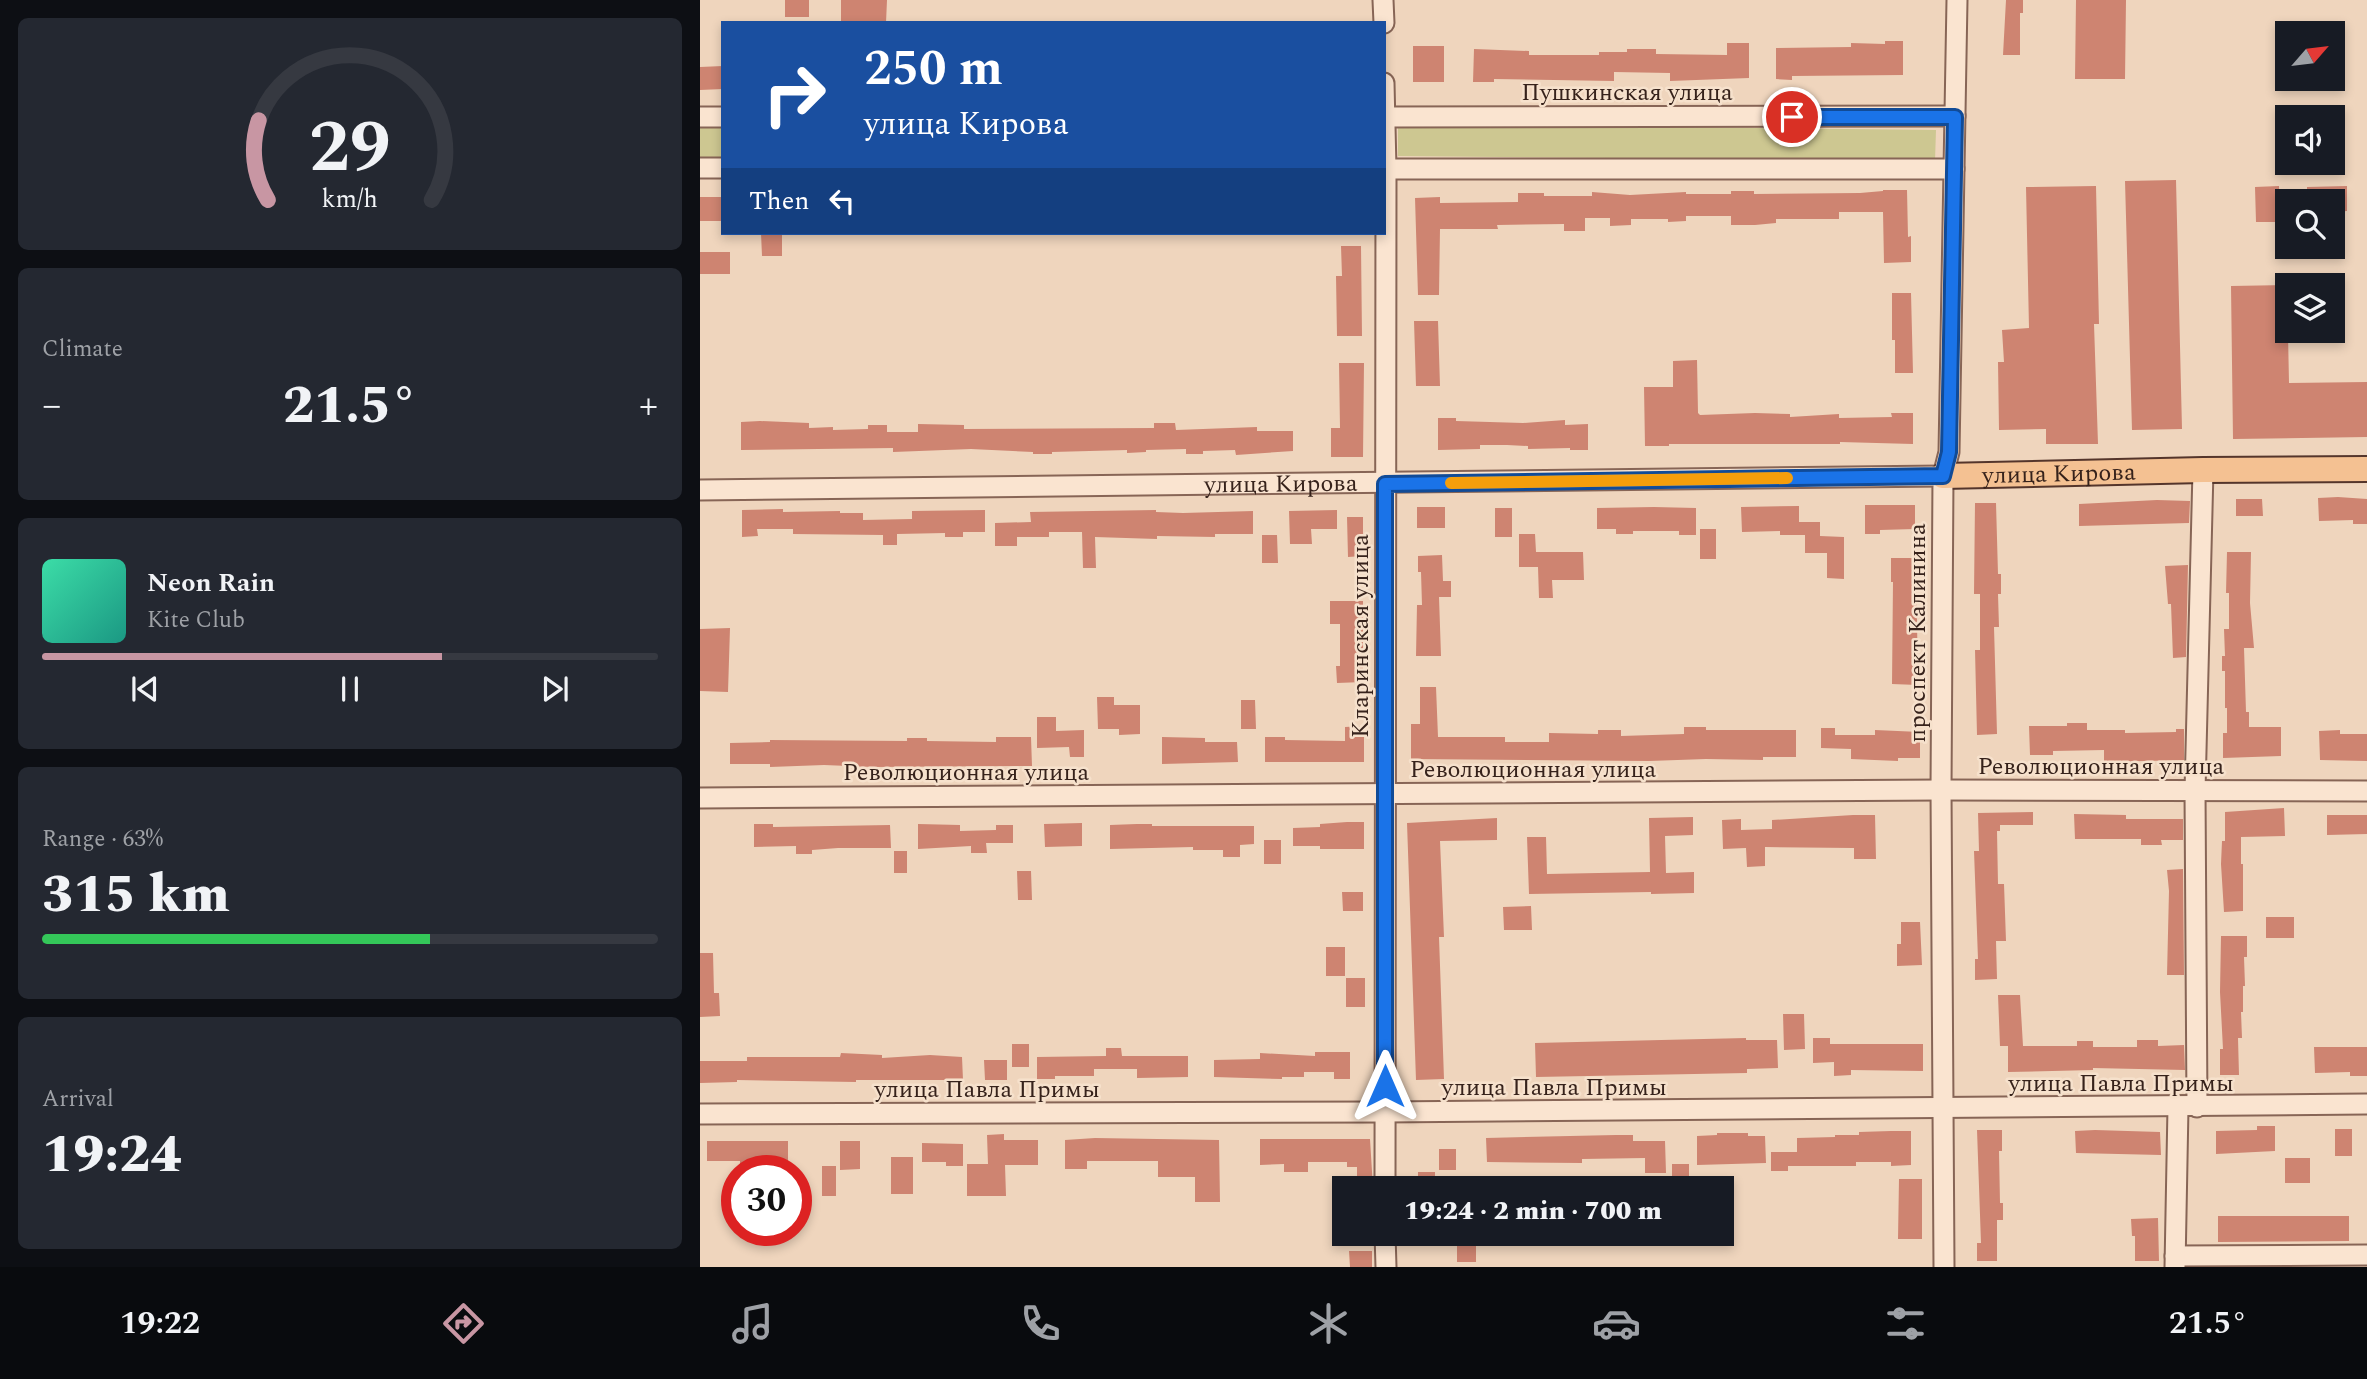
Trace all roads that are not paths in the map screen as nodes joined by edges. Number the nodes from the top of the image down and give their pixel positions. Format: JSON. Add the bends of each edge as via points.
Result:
{"nodes":[{"id":1,"x":1383,"y":0,"type":"edge"},
{"id":2,"x":1957,"y":0,"type":"edge"},
{"id":3,"x":1384,"y":21,"type":"edge"},
{"id":4,"x":700,"y":117,"type":"edge"},
{"id":5,"x":721,"y":117,"type":"edge"},
{"id":6,"x":1386,"y":117,"type":"edge"},
{"id":7,"x":1955,"y":117,"type":"junction"},
{"id":8,"x":700,"y":168,"type":"edge"},
{"id":9,"x":721,"y":168,"type":"edge"},
{"id":10,"x":1386,"y":169,"type":"edge"},
{"id":11,"x":1954,"y":169,"type":"junction"},
{"id":12,"x":1385,"y":235,"type":"edge"},
{"id":13,"x":2367,"y":469,"type":"edge"},
{"id":14,"x":2203,"y":470,"type":"junction"},
{"id":15,"x":1943,"y":476,"type":"junction"},
{"id":16,"x":1385,"y":484,"type":"junction"},
{"id":17,"x":700,"y":490,"type":"edge"},
{"id":18,"x":1941,"y":790,"type":"junction"},
{"id":19,"x":2367,"y":791,"type":"edge"},
{"id":20,"x":2195,"y":792,"type":"junction"},
{"id":21,"x":1384,"y":794,"type":"junction"},
{"id":22,"x":700,"y":798,"type":"edge"},
{"id":23,"x":2367,"y":1104,"type":"edge"},
{"id":24,"x":2188,"y":1107,"type":"junction"},
{"id":25,"x":1943,"y":1109,"type":"junction"},
{"id":26,"x":1385,"y":1112,"type":"junction"},
{"id":27,"x":700,"y":1114,"type":"edge"},
{"id":28,"x":1385,"y":1176,"type":"edge"},
{"id":29,"x":1385,"y":1246,"type":"edge"},
{"id":30,"x":2367,"y":1255,"type":"edge"},
{"id":31,"x":2175,"y":1261,"type":"edge"},
{"id":32,"x":1385,"y":1267,"type":"edge"},
{"id":33,"x":1944,"y":1267,"type":"edge"}],
"edges":[{"from":1,"to":3,"type":"street"},
{"from":2,"to":7,"type":"street","name":"проспект Калинина"},
{"from":4,"to":5,"type":"street"},
{"from":6,"to":7,"type":"street","name":"Пушкинская улица"},
{"from":7,"to":11,"type":"street","name":"проспект Калинина"},
{"from":8,"to":9,"type":"street"},
{"from":10,"to":11,"type":"street"},
{"from":11,"to":15,"type":"street","name":"проспект Калинина","via":[[1949,452]]},
{"from":12,"to":16,"type":"street","name":"Кларинская улица"},
{"from":13,"to":14,"type":"main road","name":"улица Кирова"},
{"from":14,"to":15,"type":"main road","name":"улица Кирова"},
{"from":14,"to":20,"type":"street"},
{"from":15,"to":16,"type":"street","name":"улица Кирова"},
{"from":15,"to":18,"type":"street","name":"проспект Калинина"},
{"from":16,"to":17,"type":"street","name":"улица Кирова"},
{"from":16,"to":21,"type":"street","name":"Кларинская улица"},
{"from":18,"to":20,"type":"street","name":"Революционная улица"},
{"from":18,"to":21,"type":"street","name":"Революционная улица"},
{"from":18,"to":25,"type":"street","name":"проспект Калинина"},
{"from":19,"to":20,"type":"street","name":"Революционная улица"},
{"from":20,"to":24,"type":"street"},
{"from":21,"to":22,"type":"street","name":"Революционная улица"},
{"from":21,"to":26,"type":"street","name":"Кларинская улица"},
{"from":23,"to":24,"type":"street","name":"улица Павла Примы"},
{"from":24,"to":25,"type":"street","name":"улица Павла Примы"},
{"from":24,"to":31,"type":"street"},
{"from":25,"to":26,"type":"street","name":"улица Павла Примы"},
{"from":25,"to":33,"type":"street","name":"проспект Калинина"},
{"from":26,"to":27,"type":"street","name":"улица Павла Примы"},
{"from":26,"to":28,"type":"street","name":"Кларинская улица"},
{"from":29,"to":32,"type":"street"},
{"from":30,"to":31,"type":"street"}]}
